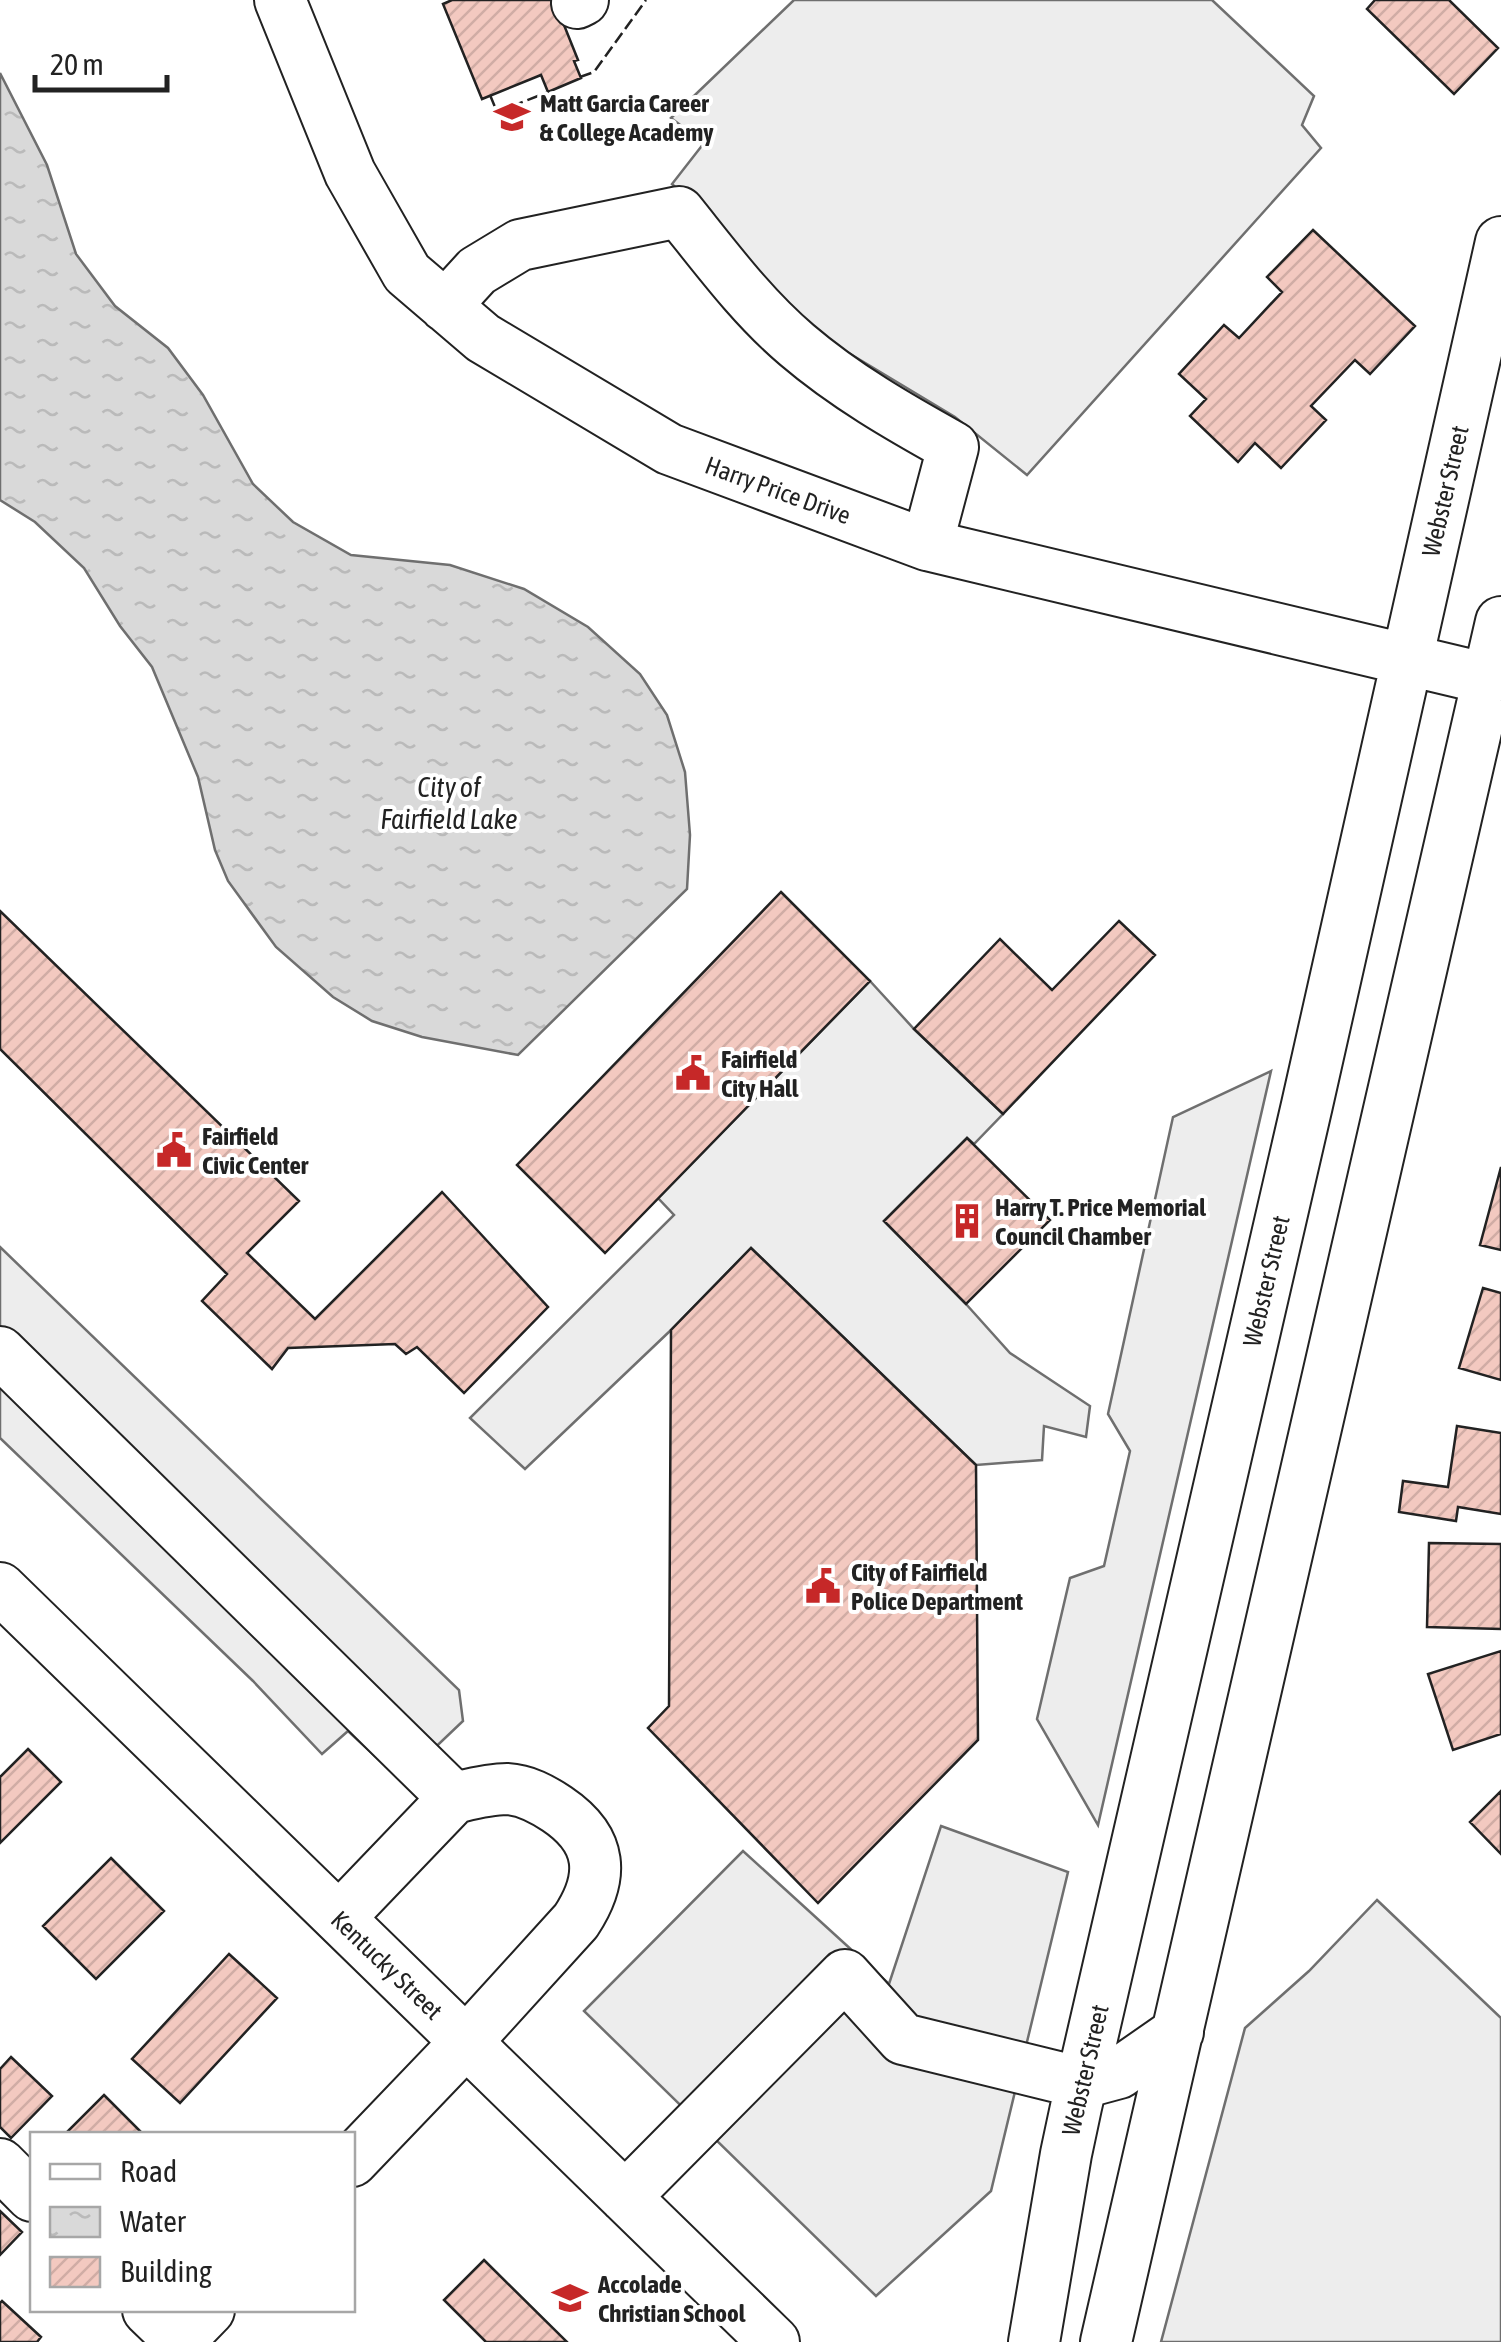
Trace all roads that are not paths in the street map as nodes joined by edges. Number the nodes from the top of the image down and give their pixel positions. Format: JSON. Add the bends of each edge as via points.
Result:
{"nodes":[{"id":1,"x":280,"y":0,"type":"edge"},
{"id":2,"x":1501,"y":242,"type":"edge"},
{"id":3,"x":445,"y":306,"type":"junction"},
{"id":4,"x":927,"y":545,"type":"junction"},
{"id":5,"x":1501,"y":622,"type":"edge"},
{"id":6,"x":1407,"y":659,"type":"junction"},
{"id":7,"x":1488,"y":680,"type":"junction"},
{"id":8,"x":1307,"y":1105,"type":"junction"},
{"id":9,"x":1382,"y":1133,"type":"junction"},
{"id":10,"x":0,"y":1352,"type":"edge"},
{"id":11,"x":0,"y":1588,"type":"edge"},
{"id":12,"x":454,"y":1798,"type":"junction"},
{"id":13,"x":339,"y":1918,"type":"junction"},
{"id":14,"x":1178,"y":2032,"type":"junction"},
{"id":15,"x":466,"y":2042,"type":"junction"},
{"id":16,"x":1082,"y":2083,"type":"junction"},
{"id":17,"x":355,"y":2157,"type":"edge"},
{"id":18,"x":0,"y":2164,"type":"edge"},
{"id":19,"x":30,"y":2194,"type":"edge"},
{"id":20,"x":625,"y":2197,"type":"junction"},
{"id":21,"x":1030,"y":2335,"type":"edge"},
{"id":22,"x":774,"y":2342,"type":"edge"},
{"id":23,"x":1106,"y":2342,"type":"edge"}],
"edges":[{"from":1,"to":3,"type":"street","name":"Harry Price Drive","via":[[350,174],[407,273]]},
{"from":2,"to":6,"type":"street","name":"Webster Street"},
{"from":3,"to":4,"type":"street","name":"Harry Price Drive","via":[[483,338],[669,449]]},
{"from":3,"to":4,"type":"street","via":[[477,272],[520,245],[679,212],[740,289],[797,345],[881,407],[953,447]]},
{"from":4,"to":6,"type":"street","name":"Harry Price Drive"},
{"from":5,"to":7,"type":"street"},
{"from":6,"to":7,"type":"street","name":"Harry Price Drive"},
{"from":6,"to":8,"type":"street","name":"Webster Street"},
{"from":7,"to":9,"type":"street"},
{"from":8,"to":9,"type":"street"},
{"from":8,"to":16,"type":"street","name":"Webster Street"},
{"from":9,"to":14,"type":"street"},
{"from":10,"to":12,"type":"street"},
{"from":11,"to":13,"type":"street","name":"Kentucky Street"},
{"from":12,"to":13,"type":"street"},
{"from":12,"to":15,"type":"street","via":[[509,1789],[539,1796],[590,1841],[596,1871],[590,1900],[576,1922]]},
{"from":13,"to":15,"type":"street","name":"Kentucky Street"},
{"from":14,"to":16,"type":"street","via":[[1119,2072]]},
{"from":14,"to":23,"type":"street"},
{"from":15,"to":17,"type":"street"},
{"from":15,"to":20,"type":"street","name":"Kentucky Street"},
{"from":16,"to":20,"type":"street","via":[[903,2039],[845,1975]]},
{"from":16,"to":21,"type":"street","name":"Webster Street"},
{"from":18,"to":19,"type":"street"},
{"from":20,"to":22,"type":"street","name":"Kentucky Street"}]}
